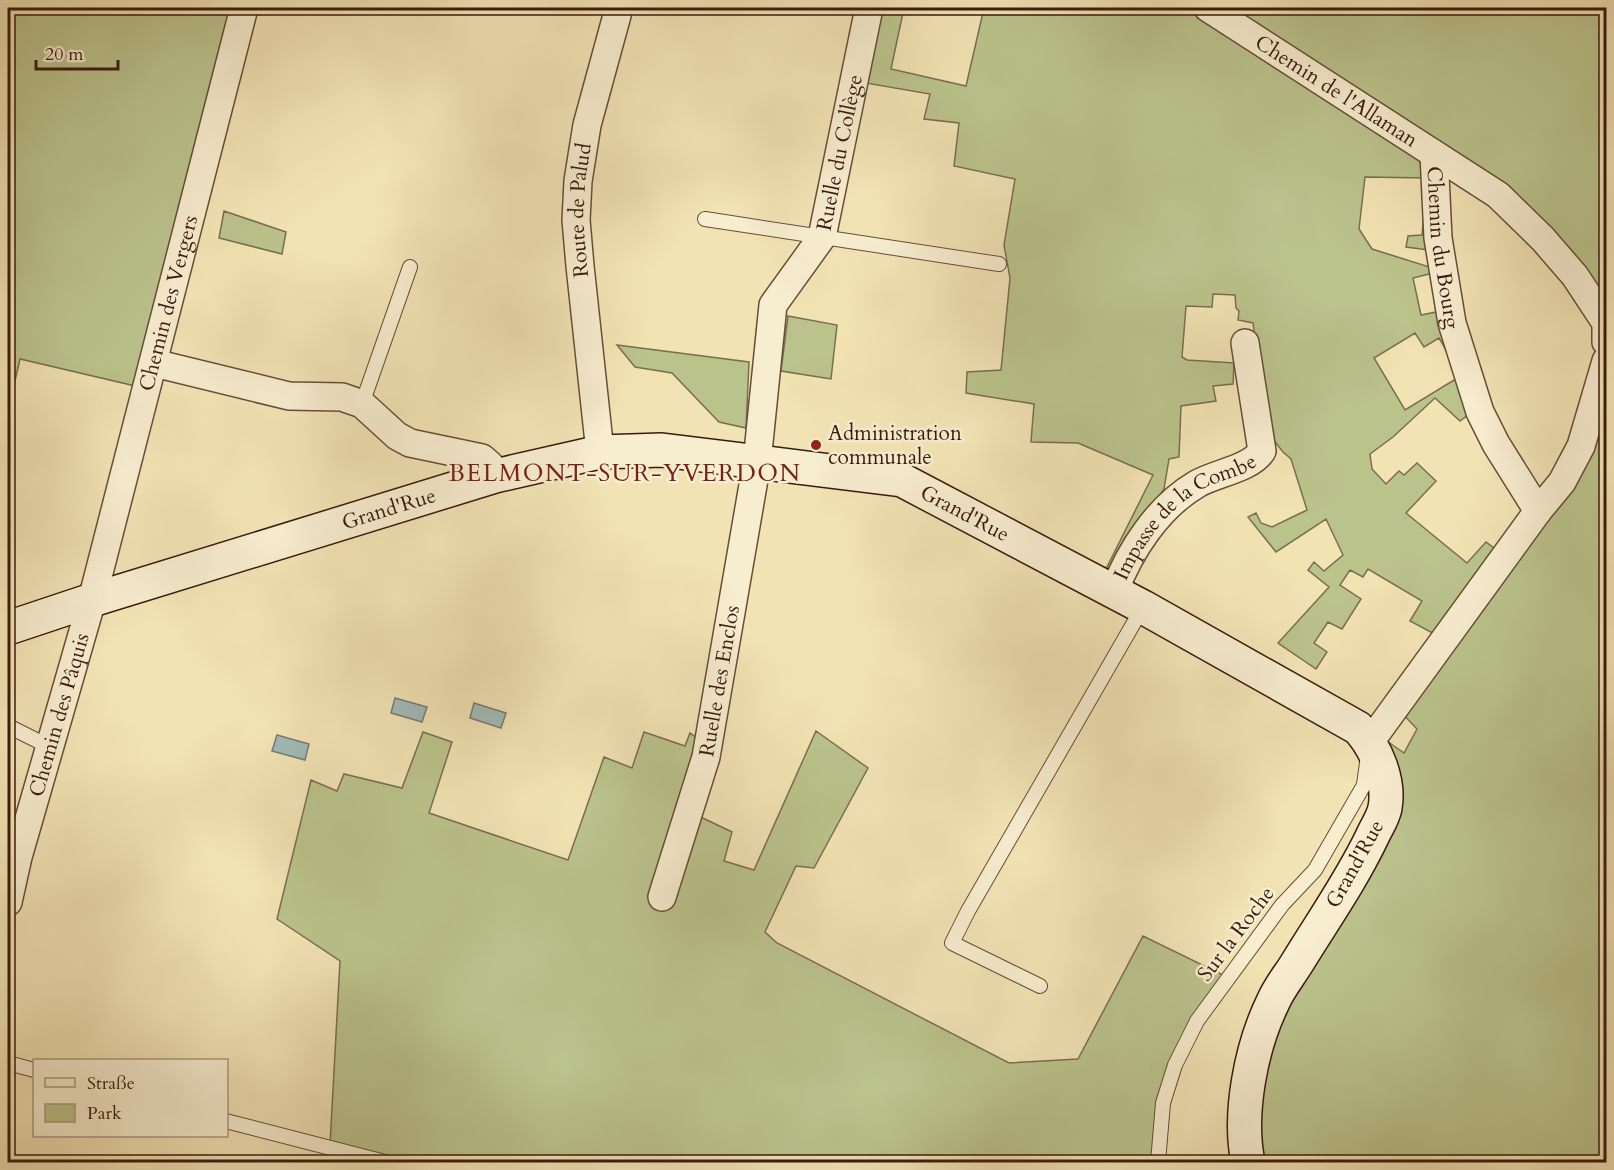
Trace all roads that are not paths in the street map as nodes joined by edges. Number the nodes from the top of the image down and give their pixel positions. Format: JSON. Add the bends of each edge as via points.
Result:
{"nodes":[{"id":1,"x":244,"y":8,"type":"edge"},
{"id":2,"x":619,"y":8,"type":"edge"},
{"id":3,"x":869,"y":8,"type":"edge"},
{"id":4,"x":1208,"y":8,"type":"edge"},
{"id":5,"x":1434,"y":154,"type":"junction"},
{"id":6,"x":705,"y":219,"type":"dead end"},
{"id":7,"x":822,"y":237,"type":"junction"},
{"id":8,"x":999,"y":264,"type":"dead end"},
{"id":9,"x":410,"y":267,"type":"dead end"},
{"id":10,"x":1606,"y":342,"type":"edge"},
{"id":11,"x":1245,"y":343,"type":"dead end"},
{"id":12,"x":1606,"y":361,"type":"edge"},
{"id":13,"x":154,"y":363,"type":"junction"},
{"id":14,"x":362,"y":404,"type":"junction"},
{"id":15,"x":600,"y":452,"type":"junction"},
{"id":16,"x":757,"y":462,"type":"junction"},
{"id":17,"x":495,"y":476,"type":"junction"},
{"id":18,"x":1538,"y":511,"type":"junction"},
{"id":19,"x":1114,"y":592,"type":"junction"},
{"id":20,"x":92,"y":600,"type":"junction"},
{"id":21,"x":1143,"y":607,"type":"junction"},
{"id":22,"x":8,"y":628,"type":"edge"},
{"id":23,"x":8,"y":726,"type":"edge"},
{"id":24,"x":1370,"y":741,"type":"junction"},
{"id":25,"x":50,"y":747,"type":"junction"},
{"id":26,"x":662,"y":897,"type":"dead end"},
{"id":27,"x":8,"y":902,"type":"edge"},
{"id":28,"x":1040,"y":986,"type":"dead end"},
{"id":29,"x":8,"y":1063,"type":"edge"},
{"id":30,"x":33,"y":1070,"type":"edge"},
{"id":31,"x":228,"y":1122,"type":"edge"},
{"id":32,"x":385,"y":1162,"type":"edge"},
{"id":33,"x":1158,"y":1162,"type":"edge"},
{"id":34,"x":1248,"y":1162,"type":"edge"}],
"edges":[{"from":1,"to":13,"type":"street","name":"Chemin des Vergers"},
{"from":2,"to":15,"type":"street","name":"Route de Palud","via":[[587,125],[576,220]]},
{"from":3,"to":7,"type":"street","name":"Ruelle du Collège"},
{"from":4,"to":5,"type":"street","name":"Chemin de l'Allaman"},
{"from":5,"to":10,"type":"street","name":"Chemin du Bourg","via":[[1498,195],[1543,239],[1575,276],[1606,323]]},
{"from":5,"to":18,"type":"street","name":"Chemin du Bourg","via":[[1438,238],[1452,323],[1479,412]]},
{"from":6,"to":7,"type":"lane"},
{"from":7,"to":8,"type":"lane"},
{"from":7,"to":16,"type":"street","name":"Ruelle du Collège","via":[[773,305]]},
{"from":9,"to":14,"type":"lane"},
{"from":11,"to":19,"type":"street","name":"Impasse de la Combe","via":[[1262,451],[1252,461],[1198,483],[1170,503],[1123,568]]},
{"from":12,"to":18,"type":"street","via":[[1581,446],[1562,482]]},
{"from":13,"to":14,"type":"street","via":[[289,396],[342,397]]},
{"from":13,"to":20,"type":"street","name":"Chemin des Vergers"},
{"from":14,"to":17,"type":"street","via":[[410,443],[482,458]]},
{"from":15,"to":16,"type":"street","name":"Grand'Rue","via":[[662,450]]},
{"from":15,"to":17,"type":"street","name":"Grand'Rue"},
{"from":16,"to":19,"type":"street","name":"Grand'Rue","via":[[902,480]]},
{"from":16,"to":26,"type":"street","name":"Ruelle des Enclos","via":[[706,757]]},
{"from":17,"to":20,"type":"street","name":"Grand'Rue"},
{"from":18,"to":24,"type":"street"},
{"from":19,"to":21,"type":"street","name":"Grand'Rue"},
{"from":20,"to":22,"type":"street","name":"Grand'Rue"},
{"from":20,"to":25,"type":"street","name":"Chemin des Pâquis"},
{"from":21,"to":24,"type":"street","name":"Grand'Rue","via":[[1358,728]]},
{"from":21,"to":28,"type":"lane","via":[[952,943]]},
{"from":23,"to":25,"type":"lane"},
{"from":24,"to":33,"type":"lane","name":"Sur la Roche","via":[[1364,785],[1315,870],[1282,905],[1197,1021],[1175,1065],[1163,1104]]},
{"from":24,"to":34,"type":"street","name":"Grand'Rue","via":[[1385,788],[1385,809],[1362,859],[1273,1001],[1256,1044],[1246,1113]]},
{"from":25,"to":27,"type":"street","name":"Chemin des Pâquis"},
{"from":29,"to":30,"type":"lane"},
{"from":31,"to":32,"type":"lane"}]}
